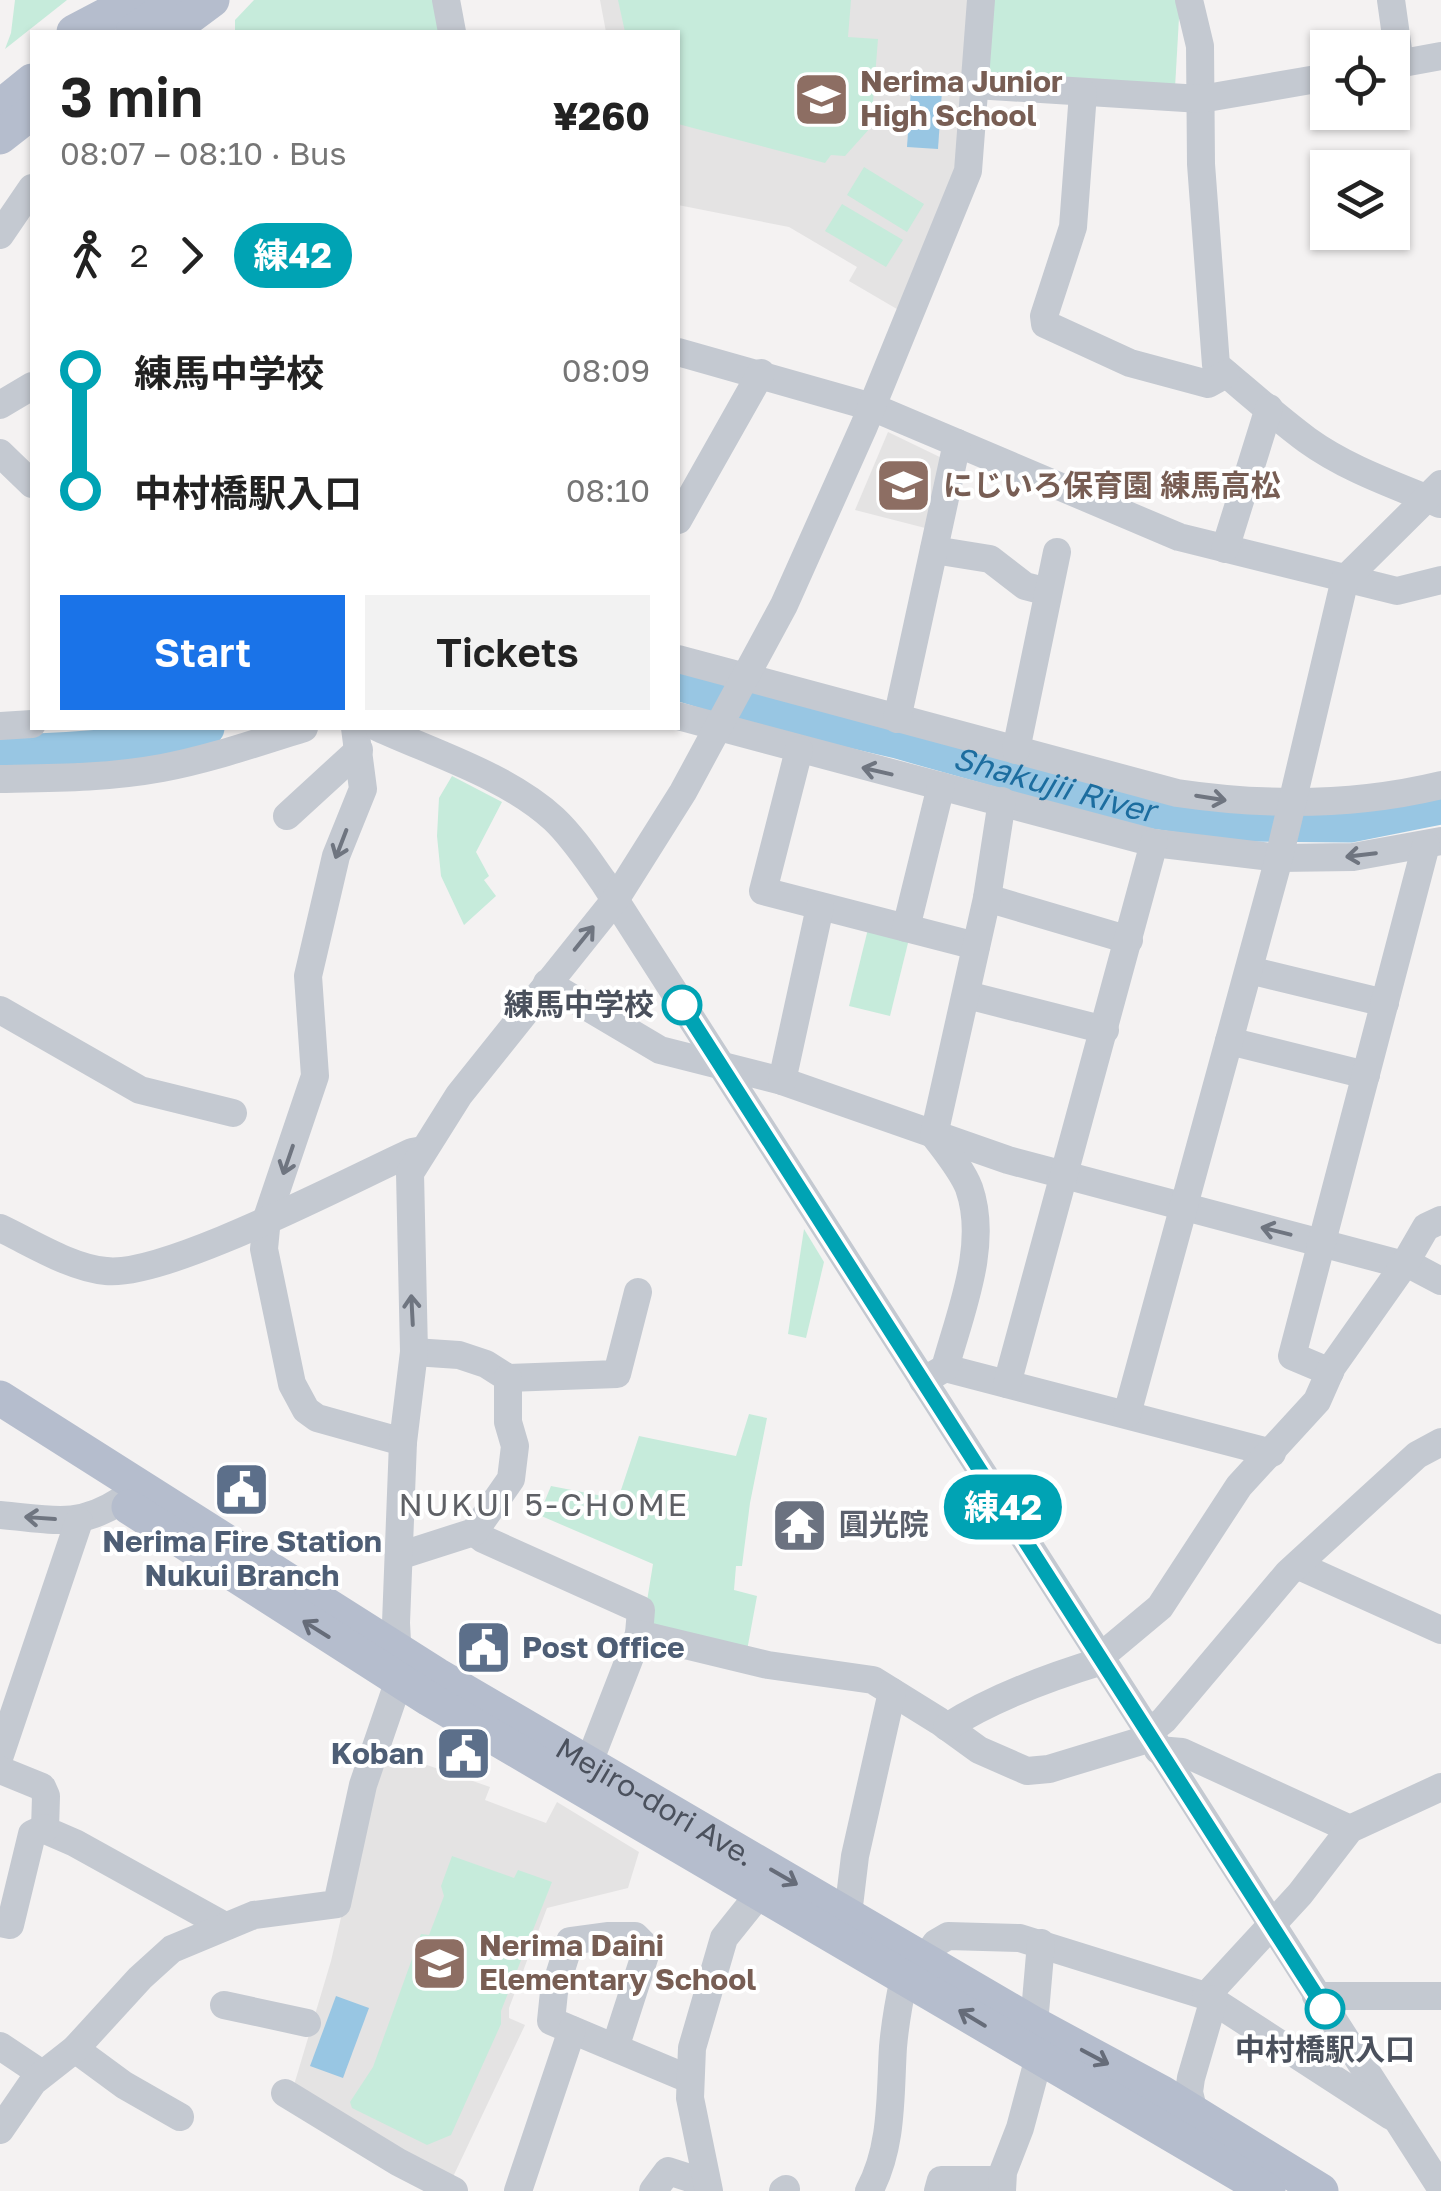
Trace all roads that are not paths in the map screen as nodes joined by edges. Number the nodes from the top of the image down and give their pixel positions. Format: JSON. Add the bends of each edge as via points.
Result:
{"nodes":[{"id":1,"x":212,"y":0,"type":"edge"},
{"id":2,"x":446,"y":0,"type":"edge"},
{"id":3,"x":981,"y":0,"type":"edge"},
{"id":4,"x":1189,"y":0,"type":"edge"},
{"id":5,"x":1390,"y":0,"type":"edge"},
{"id":6,"x":149,"y":14,"type":"edge"},
{"id":7,"x":82,"y":30,"type":"edge"},
{"id":8,"x":99,"y":30,"type":"edge"},
{"id":9,"x":452,"y":30,"type":"edge"},
{"id":10,"x":1393,"y":30,"type":"edge"},
{"id":11,"x":30,"y":56,"type":"edge"},
{"id":12,"x":1441,"y":56,"type":"edge"},
{"id":13,"x":1410,"y":62,"type":"edge"},
{"id":14,"x":0,"y":79,"type":"edge"},
{"id":15,"x":1310,"y":80,"type":"edge"},
{"id":16,"x":30,"y":83,"type":"edge"},
{"id":17,"x":975,"y":85,"type":"junction"},
{"id":18,"x":1084,"y":92,"type":"junction"},
{"id":19,"x":1201,"y":100,"type":"junction"},
{"id":20,"x":0,"y":106,"type":"edge"},
{"id":21,"x":30,"y":114,"type":"edge"},
{"id":22,"x":0,"y":137,"type":"edge"},
{"id":23,"x":30,"y":141,"type":"edge"},
{"id":24,"x":0,"y":164,"type":"edge"},
{"id":25,"x":30,"y":191,"type":"edge"},
{"id":26,"x":0,"y":235,"type":"edge"},
{"id":27,"x":680,"y":352,"type":"edge"},
{"id":28,"x":762,"y":373,"type":"junction"},
{"id":29,"x":1226,"y":374,"type":"junction"},
{"id":30,"x":30,"y":387,"type":"edge"},
{"id":31,"x":0,"y":406,"type":"edge"},
{"id":32,"x":872,"y":407,"type":"junction"},
{"id":33,"x":1269,"y":408,"type":"junction"},
{"id":34,"x":958,"y":443,"type":"junction"},
{"id":35,"x":0,"y":453,"type":"edge"},
{"id":36,"x":30,"y":482,"type":"edge"},
{"id":37,"x":1435,"y":496,"type":"edge"},
{"id":38,"x":680,"y":516,"type":"edge"},
{"id":39,"x":1226,"y":549,"type":"junction"},
{"id":40,"x":934,"y":550,"type":"junction"},
{"id":41,"x":1056,"y":552,"type":"dead end"},
{"id":42,"x":1345,"y":579,"type":"junction"},
{"id":43,"x":1441,"y":580,"type":"edge"},
{"id":44,"x":1048,"y":592,"type":"junction"},
{"id":45,"x":680,"y":661,"type":"edge"},
{"id":46,"x":743,"y":679,"type":"junction"},
{"id":47,"x":680,"y":716,"type":"edge"},
{"id":48,"x":898,"y":718,"type":"junction"},
{"id":49,"x":30,"y":724,"type":"edge"},
{"id":50,"x":718,"y":725,"type":"junction"},
{"id":51,"x":0,"y":726,"type":"edge"},
{"id":52,"x":298,"y":730,"type":"edge"},
{"id":53,"x":384,"y":730,"type":"edge"},
{"id":54,"x":357,"y":739,"type":"edge"},
{"id":55,"x":799,"y":750,"type":"junction"},
{"id":56,"x":1016,"y":750,"type":"junction"},
{"id":57,"x":0,"y":778,"type":"edge"},
{"id":58,"x":1441,"y":785,"type":"edge"},
{"id":59,"x":940,"y":786,"type":"junction"},
{"id":60,"x":1002,"y":801,"type":"junction"},
{"id":61,"x":1291,"y":804,"type":"junction"},
{"id":62,"x":287,"y":816,"type":"dead end"},
{"id":63,"x":1154,"y":843,"type":"junction"},
{"id":64,"x":1434,"y":843,"type":"edge"},
{"id":65,"x":1279,"y":858,"type":"junction"},
{"id":66,"x":987,"y":898,"type":"junction"},
{"id":67,"x":615,"y":900,"type":"junction"},
{"id":68,"x":820,"y":906,"type":"junction"},
{"id":69,"x":906,"y":928,"type":"junction"},
{"id":70,"x":1129,"y":940,"type":"junction"},
{"id":71,"x":976,"y":946,"type":"junction"},
{"id":72,"x":1249,"y":970,"type":"junction"},
{"id":73,"x":547,"y":983,"type":"junction"},
{"id":74,"x":966,"y":996,"type":"junction"},
{"id":75,"x":1385,"y":1003,"type":"junction"},
{"id":76,"x":0,"y":1010,"type":"edge"},
{"id":77,"x":1105,"y":1030,"type":"junction"},
{"id":78,"x":1229,"y":1041,"type":"junction"},
{"id":79,"x":720,"y":1065,"type":"junction"},
{"id":80,"x":1366,"y":1075,"type":"junction"},
{"id":81,"x":782,"y":1081,"type":"junction"},
{"id":82,"x":233,"y":1114,"type":"dead end"},
{"id":83,"x":934,"y":1135,"type":"junction"},
{"id":84,"x":423,"y":1150,"type":"junction"},
{"id":85,"x":1065,"y":1175,"type":"junction"},
{"id":86,"x":1183,"y":1208,"type":"junction"},
{"id":87,"x":267,"y":1218,"type":"junction"},
{"id":88,"x":1441,"y":1220,"type":"edge"},
{"id":89,"x":0,"y":1228,"type":"edge"},
{"id":90,"x":1322,"y":1242,"type":"junction"},
{"id":91,"x":1404,"y":1264,"type":"junction"},
{"id":92,"x":1441,"y":1281,"type":"edge"},
{"id":93,"x":638,"y":1292,"type":"dead end"},
{"id":94,"x":414,"y":1352,"type":"junction"},
{"id":95,"x":1330,"y":1372,"type":"junction"},
{"id":96,"x":934,"y":1374,"type":"junction"},
{"id":97,"x":508,"y":1378,"type":"junction"},
{"id":98,"x":1007,"y":1384,"type":"junction"},
{"id":99,"x":0,"y":1398,"type":"edge"},
{"id":100,"x":1127,"y":1414,"type":"junction"},
{"id":101,"x":0,"y":1424,"type":"edge"},
{"id":102,"x":402,"y":1442,"type":"junction"},
{"id":103,"x":1441,"y":1442,"type":"edge"},
{"id":104,"x":1272,"y":1453,"type":"junction"},
{"id":105,"x":120,"y":1501,"type":"junction"},
{"id":106,"x":0,"y":1515,"type":"edge"},
{"id":107,"x":79,"y":1521,"type":"junction"},
{"id":108,"x":474,"y":1532,"type":"junction"},
{"id":109,"x":398,"y":1556,"type":"junction"},
{"id":110,"x":1298,"y":1566,"type":"junction"},
{"id":111,"x":1441,"y":1630,"type":"edge"},
{"id":112,"x":639,"y":1634,"type":"junction"},
{"id":113,"x":1101,"y":1660,"type":"junction"},
{"id":114,"x":398,"y":1665,"type":"junction"},
{"id":115,"x":892,"y":1692,"type":"junction"},
{"id":116,"x":947,"y":1726,"type":"junction"},
{"id":117,"x":1152,"y":1741,"type":"junction"},
{"id":118,"x":0,"y":1755,"type":"edge"},
{"id":119,"x":588,"y":1765,"type":"junction"},
{"id":120,"x":0,"y":1770,"type":"edge"},
{"id":121,"x":1440,"y":1789,"type":"edge"},
{"id":122,"x":44,"y":1828,"type":"junction"},
{"id":123,"x":1350,"y":1829,"type":"junction"},
{"id":124,"x":760,"y":1893,"type":"junction"},
{"id":125,"x":848,"y":1914,"type":"junction"},
{"id":126,"x":0,"y":1922,"type":"edge"},
{"id":127,"x":1270,"y":1924,"type":"junction"},
{"id":128,"x":223,"y":1926,"type":"junction"},
{"id":129,"x":1040,"y":1943,"type":"junction"},
{"id":130,"x":914,"y":1969,"type":"junction"},
{"id":131,"x":1316,"y":1996,"type":"junction"},
{"id":132,"x":1441,"y":1996,"type":"edge"},
{"id":133,"x":1210,"y":1998,"type":"junction"},
{"id":134,"x":224,"y":2005,"type":"dead end"},
{"id":135,"x":307,"y":2023,"type":"dead end"},
{"id":136,"x":572,"y":2030,"type":"junction"},
{"id":137,"x":1036,"y":2041,"type":"junction"},
{"id":138,"x":0,"y":2046,"type":"edge"},
{"id":139,"x":616,"y":2048,"type":"junction"},
{"id":140,"x":74,"y":2050,"type":"junction"},
{"id":141,"x":42,"y":2074,"type":"junction"},
{"id":142,"x":689,"y":2079,"type":"junction"},
{"id":143,"x":285,"y":2093,"type":"dead end"},
{"id":144,"x":1194,"y":2114,"type":"junction"},
{"id":145,"x":180,"y":2118,"type":"dead end"},
{"id":146,"x":1400,"y":2122,"type":"junction"},
{"id":147,"x":0,"y":2130,"type":"edge"},
{"id":148,"x":1202,"y":2152,"type":"junction"},
{"id":149,"x":707,"y":2185,"type":"edge"},
{"id":150,"x":1002,"y":2185,"type":"edge"},
{"id":151,"x":1441,"y":2188,"type":"edge"},
{"id":152,"x":454,"y":2191,"type":"edge"},
{"id":153,"x":518,"y":2191,"type":"edge"},
{"id":154,"x":653,"y":2191,"type":"edge"},
{"id":155,"x":869,"y":2191,"type":"edge"},
{"id":156,"x":938,"y":2191,"type":"edge"},
{"id":157,"x":1210,"y":2191,"type":"edge"},
{"id":158,"x":1268,"y":2191,"type":"edge"},
{"id":159,"x":1321,"y":2191,"type":"edge"}],
"edges":[{"from":1,"to":6,"type":"main road"},
{"from":2,"to":9,"type":"street"},
{"from":3,"to":17,"type":"street"},
{"from":4,"to":19,"type":"street","via":[[1200,46]]},
{"from":5,"to":10,"type":"street"},
{"from":6,"to":7,"type":"main road"},
{"from":6,"to":8,"type":"main road"},
{"from":11,"to":14,"type":"main road"},
{"from":12,"to":13,"type":"street"},
{"from":15,"to":19,"type":"street"},
{"from":16,"to":20,"type":"main road"},
{"from":17,"to":18,"type":"street"},
{"from":17,"to":32,"type":"street","via":[[968,171]]},
{"from":18,"to":19,"type":"street"},
{"from":18,"to":29,"type":"street","via":[[1073,227],[1045,324],[1130,364],[1208,384]]},
{"from":19,"to":29,"type":"street","via":[[1216,366]]},
{"from":21,"to":22,"type":"main road"},
{"from":23,"to":24,"type":"main road"},
{"from":25,"to":26,"type":"street"},
{"from":27,"to":28,"type":"street"},
{"from":28,"to":32,"type":"street"},
{"from":28,"to":38,"type":"street"},
{"from":29,"to":33,"type":"street"},
{"from":30,"to":31,"type":"street"},
{"from":32,"to":34,"type":"street"},
{"from":32,"to":46,"type":"street","via":[[793,588]]},
{"from":33,"to":37,"type":"street","via":[[1350,466]]},
{"from":33,"to":39,"type":"street"},
{"from":34,"to":39,"type":"street","via":[[1179,538]]},
{"from":34,"to":40,"type":"street"},
{"from":35,"to":36,"type":"street"},
{"from":37,"to":42,"type":"street"},
{"from":39,"to":42,"type":"street"},
{"from":40,"to":44,"type":"street","via":[[990,560],[1025,586]]},
{"from":40,"to":48,"type":"street"},
{"from":41,"to":44,"type":"street"},
{"from":42,"to":43,"type":"street","via":[[1397,591]]},
{"from":42,"to":61,"type":"street"},
{"from":44,"to":56,"type":"street"},
{"from":45,"to":46,"type":"street"},
{"from":46,"to":48,"type":"street"},
{"from":46,"to":50,"type":"street"},
{"from":47,"to":50,"type":"street"},
{"from":48,"to":56,"type":"street"},
{"from":49,"to":51,"type":"street"},
{"from":50,"to":55,"type":"street"},
{"from":50,"to":67,"type":"street"},
{"from":52,"to":57,"type":"street","via":[[163,768],[90,778]]},
{"from":53,"to":67,"type":"street","via":[[492,779],[552,817]]},
{"from":54,"to":62,"type":"street"},
{"from":54,"to":87,"type":"street","one_way":true,"via":[[363,789],[336,856],[308,976],[315,1076]]},
{"from":59,"to":55,"type":"street","one_way":true},
{"from":55,"to":68,"type":"street","via":[[763,891]]},
{"from":56,"to":61,"type":"street","one_way":true,"via":[[1177,793]]},
{"from":58,"to":61,"type":"street"},
{"from":59,"to":60,"type":"street"},
{"from":59,"to":69,"type":"street"},
{"from":60,"to":63,"type":"street"},
{"from":60,"to":66,"type":"street"},
{"from":61,"to":65,"type":"street"},
{"from":63,"to":65,"type":"street"},
{"from":63,"to":70,"type":"street"},
{"from":64,"to":65,"type":"street","one_way":true,"via":[[1353,857]]},
{"from":64,"to":75,"type":"street"},
{"from":65,"to":72,"type":"street"},
{"from":66,"to":70,"type":"street"},
{"from":66,"to":71,"type":"street"},
{"from":73,"to":67,"type":"street","one_way":true},
{"from":67,"to":79,"type":"street"},
{"from":68,"to":69,"type":"street"},
{"from":68,"to":81,"type":"street"},
{"from":69,"to":71,"type":"street"},
{"from":70,"to":77,"type":"street"},
{"from":71,"to":74,"type":"street"},
{"from":72,"to":75,"type":"street"},
{"from":72,"to":78,"type":"street"},
{"from":73,"to":79,"type":"street","via":[[660,1050]]},
{"from":73,"to":84,"type":"street"},
{"from":74,"to":77,"type":"street"},
{"from":74,"to":83,"type":"street"},
{"from":75,"to":80,"type":"street"},
{"from":76,"to":82,"type":"street","via":[[140,1090]]},
{"from":77,"to":85,"type":"street"},
{"from":78,"to":80,"type":"street"},
{"from":78,"to":86,"type":"street"},
{"from":79,"to":81,"type":"street"},
{"from":79,"to":96,"type":"street"},
{"from":80,"to":90,"type":"street"},
{"from":81,"to":83,"type":"street"},
{"from":83,"to":85,"type":"street"},
{"from":83,"to":96,"type":"street","via":[[969,1188],[974,1256]]},
{"from":84,"to":87,"type":"street"},
{"from":94,"to":84,"type":"street","one_way":true,"via":[[409,1179]]},
{"from":85,"to":86,"type":"street"},
{"from":85,"to":98,"type":"street"},
{"from":90,"to":86,"type":"street","one_way":true},
{"from":86,"to":100,"type":"street"},
{"from":87,"to":89,"type":"street","via":[[126,1272],[102,1271]]},
{"from":87,"to":102,"type":"street","via":[[264,1248],[300,1402],[316,1418]]},
{"from":88,"to":91,"type":"street","via":[[1426,1227]]},
{"from":90,"to":91,"type":"street"},
{"from":90,"to":95,"type":"street","via":[[1292,1356]]},
{"from":91,"to":92,"type":"street"},
{"from":91,"to":95,"type":"street"},
{"from":93,"to":97,"type":"street","via":[[617,1374]]},
{"from":94,"to":97,"type":"street","via":[[458,1355]]},
{"from":94,"to":102,"type":"street"},
{"from":95,"to":104,"type":"street","via":[[1317,1401]]},
{"from":96,"to":98,"type":"street"},
{"from":96,"to":113,"type":"street"},
{"from":97,"to":108,"type":"street","via":[[514,1470]]},
{"from":98,"to":100,"type":"street"},
{"from":99,"to":114,"type":"main road","name":"Mejiro-dori Ave."},
{"from":100,"to":104,"type":"street"},
{"from":101,"to":105,"type":"main road","name":"Mejiro-dori Ave."},
{"from":102,"to":109,"type":"street"},
{"from":103,"to":110,"type":"street","via":[[1417,1455]]},
{"from":104,"to":113,"type":"street","via":[[1239,1486],[1160,1607]]},
{"from":105,"to":107,"type":"street"},
{"from":114,"to":105,"type":"main road","name":"Mejiro-dori Ave.","one_way":true},
{"from":107,"to":106,"type":"street","one_way":true},
{"from":107,"to":118,"type":"street"},
{"from":108,"to":109,"type":"street"},
{"from":108,"to":112,"type":"street","via":[[640,1610]]},
{"from":109,"to":114,"type":"street"},
{"from":110,"to":111,"type":"street"},
{"from":110,"to":117,"type":"street"},
{"from":112,"to":115,"type":"street","via":[[768,1665],[873,1680]]},
{"from":112,"to":119,"type":"street"},
{"from":113,"to":116,"type":"street"},
{"from":113,"to":117,"type":"street"},
{"from":114,"to":119,"type":"main road","name":"Mejiro-dori Ave."},
{"from":114,"to":124,"type":"main road","name":"Mejiro-dori Ave."},
{"from":114,"to":128,"type":"street","via":[[337,1904]]},
{"from":115,"to":116,"type":"street"},
{"from":115,"to":125,"type":"street"},
{"from":116,"to":117,"type":"street","via":[[1027,1771]]},
{"from":117,"to":123,"type":"street"},
{"from":117,"to":127,"type":"street"},
{"from":119,"to":125,"type":"main road","name":"Mejiro-dori Ave.","one_way":true},
{"from":120,"to":122,"type":"street","via":[[42,1788]]},
{"from":121,"to":123,"type":"street"},
{"from":122,"to":126,"type":"street","via":[[32,1834],[10,1925]]},
{"from":122,"to":128,"type":"street"},
{"from":123,"to":127,"type":"street"},
{"from":124,"to":130,"type":"main road","name":"Mejiro-dori Ave."},
{"from":124,"to":142,"type":"street","via":[[724,1938],[697,2021]]},
{"from":125,"to":130,"type":"main road","name":"Mejiro-dori Ave."},
{"from":127,"to":131,"type":"street"},
{"from":127,"to":133,"type":"street"},
{"from":128,"to":140,"type":"street","via":[[172,1949]]},
{"from":129,"to":130,"type":"street","via":[[956,1934],[936,1942]]},
{"from":129,"to":133,"type":"street"},
{"from":129,"to":137,"type":"street"},
{"from":130,"to":137,"type":"main road","name":"Mejiro-dori Ave."},
{"from":130,"to":155,"type":"street","via":[[893,2046],[891,2112]]},
{"from":131,"to":132,"type":"street"},
{"from":131,"to":146,"type":"street"},
{"from":133,"to":144,"type":"street","via":[[1190,2078]]},
{"from":133,"to":146,"type":"street"},
{"from":134,"to":135,"type":"street"},
{"from":136,"to":139,"type":"street"},
{"from":136,"to":139,"type":"street","via":[[551,2021],[570,1941],[635,1936],[646,1952]]},
{"from":136,"to":153,"type":"street"},
{"from":137,"to":144,"type":"main road","name":"Mejiro-dori Ave.","one_way":true},
{"from":137,"to":148,"type":"main road","name":"Mejiro-dori Ave."},
{"from":137,"to":150,"type":"street"},
{"from":138,"to":141,"type":"street"},
{"from":139,"to":142,"type":"street"},
{"from":140,"to":141,"type":"street"},
{"from":140,"to":145,"type":"street"},
{"from":141,"to":147,"type":"street"},
{"from":142,"to":149,"type":"street"},
{"from":143,"to":152,"type":"street"},
{"from":144,"to":148,"type":"street"},
{"from":144,"to":159,"type":"main road","name":"Mejiro-dori Ave."},
{"from":146,"to":151,"type":"street"},
{"from":148,"to":157,"type":"main road"},
{"from":148,"to":158,"type":"main road","name":"Mejiro-dori Ave."},
{"from":149,"to":154,"type":"street","via":[[668,2172]]},
{"from":150,"to":156,"type":"street","via":[[951,2178],[941,2180]]}]}
